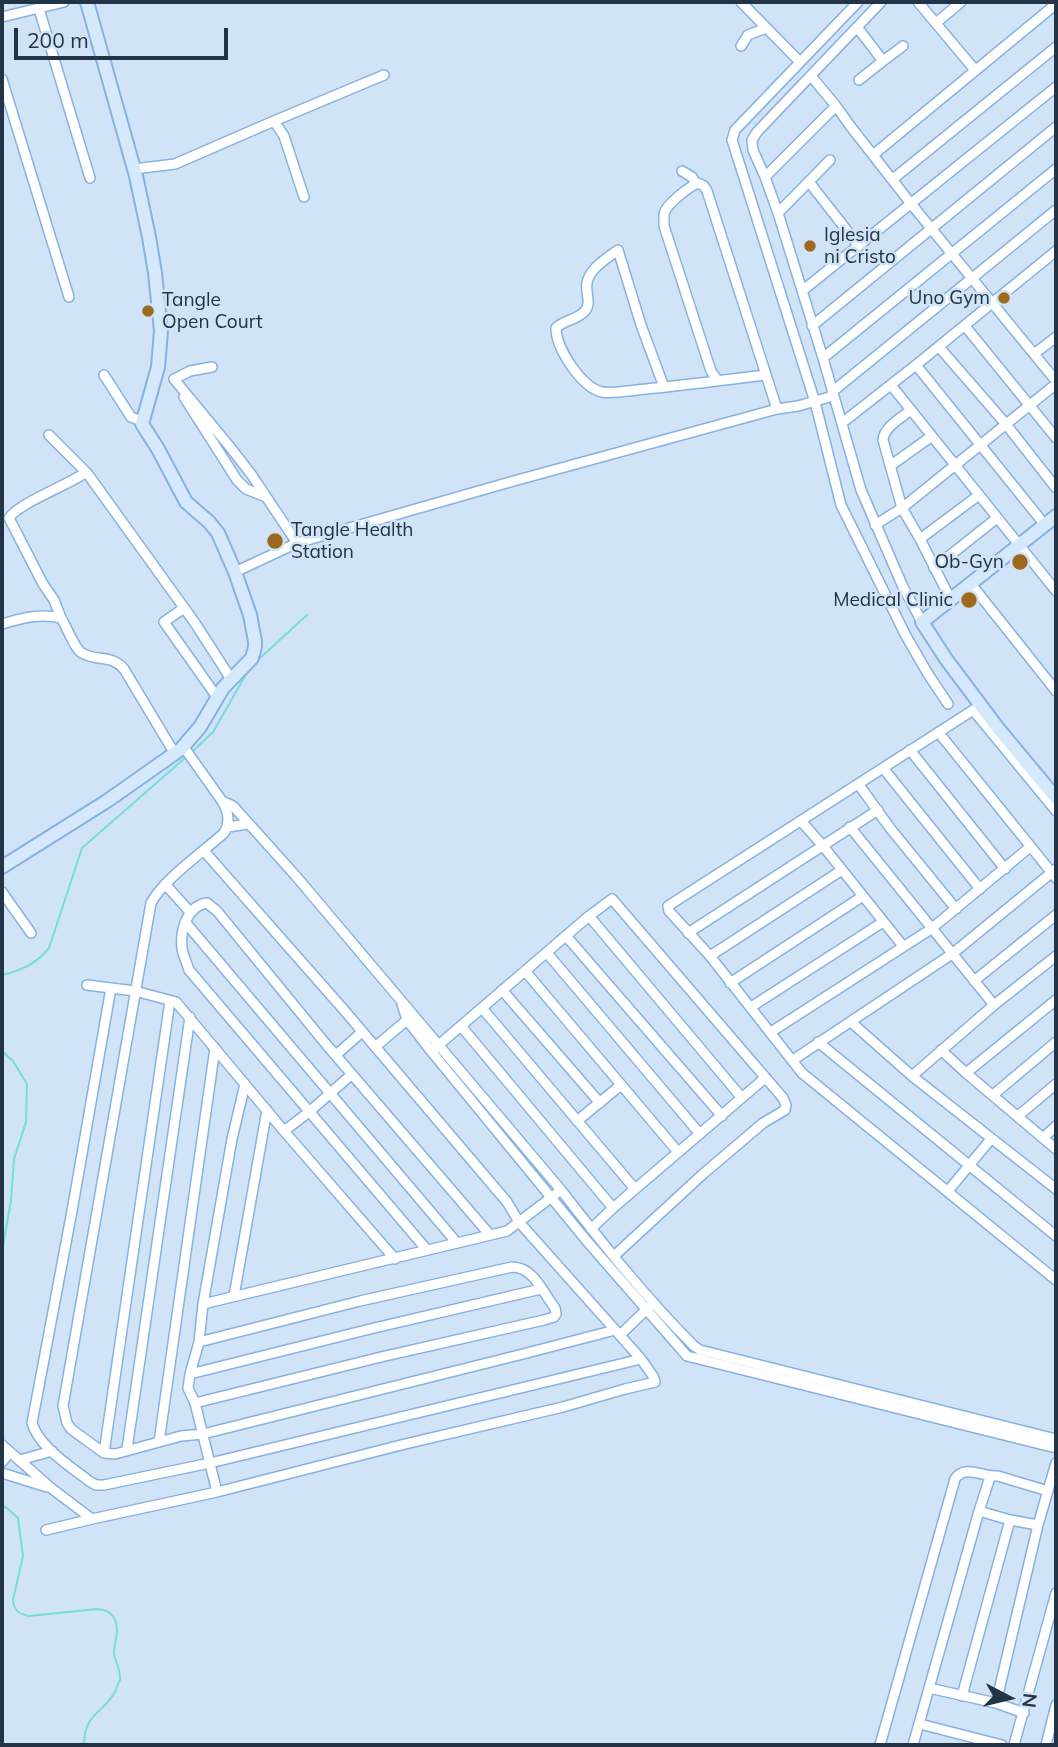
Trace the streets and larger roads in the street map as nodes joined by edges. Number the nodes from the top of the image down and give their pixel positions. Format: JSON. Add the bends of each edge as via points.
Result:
{"nodes":[{"id":1,"x":64,"y":2,"type":"edge"},
{"id":2,"x":86,"y":2,"type":"edge"},
{"id":3,"x":741,"y":2,"type":"edge"},
{"id":4,"x":858,"y":2,"type":"edge"},
{"id":5,"x":881,"y":2,"type":"edge"},
{"id":6,"x":918,"y":2,"type":"edge"},
{"id":7,"x":961,"y":2,"type":"edge"},
{"id":8,"x":1056,"y":4,"type":"edge"},
{"id":9,"x":39,"y":9,"type":"junction"},
{"id":10,"x":2,"y":17,"type":"edge"},
{"id":11,"x":936,"y":23,"type":"junction"},
{"id":12,"x":857,"y":27,"type":"junction"},
{"id":13,"x":766,"y":28,"type":"junction"},
{"id":14,"x":741,"y":46,"type":"dead end"},
{"id":15,"x":903,"y":46,"type":"dead end"},
{"id":16,"x":1056,"y":47,"type":"edge"},
{"id":17,"x":883,"y":61,"type":"junction"},
{"id":18,"x":800,"y":62,"type":"junction"},
{"id":19,"x":975,"y":70,"type":"junction"},
{"id":20,"x":384,"y":75,"type":"dead end"},
{"id":21,"x":811,"y":76,"type":"junction"},
{"id":22,"x":2,"y":79,"type":"edge"},
{"id":23,"x":859,"y":80,"type":"dead end"},
{"id":24,"x":1056,"y":87,"type":"edge"},
{"id":25,"x":836,"y":106,"type":"junction"},
{"id":26,"x":274,"y":121,"type":"junction"},
{"id":27,"x":1056,"y":127,"type":"edge"},
{"id":28,"x":873,"y":155,"type":"junction"},
{"id":29,"x":830,"y":160,"type":"dead end"},
{"id":30,"x":134,"y":169,"type":"junction"},
{"id":31,"x":1056,"y":169,"type":"edge"},
{"id":32,"x":682,"y":171,"type":"dead end"},
{"id":33,"x":765,"y":177,"type":"junction"},
{"id":34,"x":90,"y":178,"type":"dead end"},
{"id":35,"x":892,"y":179,"type":"junction"},
{"id":36,"x":809,"y":182,"type":"junction"},
{"id":37,"x":696,"y":184,"type":"junction"},
{"id":38,"x":304,"y":197,"type":"dead end"},
{"id":39,"x":912,"y":205,"type":"junction"},
{"id":40,"x":1056,"y":210,"type":"edge"},
{"id":41,"x":778,"y":213,"type":"junction"},
{"id":42,"x":932,"y":228,"type":"junction"},
{"id":43,"x":859,"y":246,"type":"junction"},
{"id":44,"x":1056,"y":251,"type":"edge"},
{"id":45,"x":953,"y":254,"type":"junction"},
{"id":46,"x":973,"y":278,"type":"junction"},
{"id":47,"x":802,"y":291,"type":"junction"},
{"id":48,"x":69,"y":297,"type":"dead end"},
{"id":49,"x":993,"y":303,"type":"junction"},
{"id":50,"x":812,"y":326,"type":"junction"},
{"id":51,"x":965,"y":326,"type":"junction"},
{"id":52,"x":1056,"y":337,"type":"edge"},
{"id":53,"x":939,"y":347,"type":"junction"},
{"id":54,"x":1034,"y":355,"type":"junction"},
{"id":55,"x":823,"y":358,"type":"junction"},
{"id":56,"x":916,"y":365,"type":"junction"},
{"id":57,"x":158,"y":367,"type":"junction"},
{"id":58,"x":212,"y":367,"type":"dead end"},
{"id":59,"x":104,"y":375,"type":"dead end"},
{"id":60,"x":765,"y":375,"type":"junction"},
{"id":61,"x":174,"y":379,"type":"junction"},
{"id":62,"x":718,"y":381,"type":"junction"},
{"id":63,"x":1056,"y":382,"type":"edge"},
{"id":64,"x":891,"y":385,"type":"junction"},
{"id":65,"x":664,"y":387,"type":"junction"},
{"id":66,"x":833,"y":393,"type":"junction"},
{"id":67,"x":814,"y":402,"type":"junction"},
{"id":68,"x":1030,"y":405,"type":"junction"},
{"id":69,"x":777,"y":409,"type":"junction"},
{"id":70,"x":911,"y":410,"type":"junction"},
{"id":71,"x":142,"y":421,"type":"junction"},
{"id":72,"x":842,"y":423,"type":"junction"},
{"id":73,"x":1005,"y":423,"type":"junction"},
{"id":74,"x":48,"y":435,"type":"dead end"},
{"id":75,"x":932,"y":436,"type":"junction"},
{"id":76,"x":1056,"y":438,"type":"edge"},
{"id":77,"x":981,"y":445,"type":"junction"},
{"id":78,"x":954,"y":465,"type":"junction"},
{"id":79,"x":890,"y":466,"type":"junction"},
{"id":80,"x":87,"y":474,"type":"junction"},
{"id":81,"x":1056,"y":488,"type":"edge"},
{"id":82,"x":979,"y":495,"type":"junction"},
{"id":83,"x":267,"y":498,"type":"junction"},
{"id":84,"x":902,"y":508,"type":"junction"},
{"id":85,"x":1056,"y":516,"type":"edge"},
{"id":86,"x":997,"y":518,"type":"junction"},
{"id":87,"x":875,"y":525,"type":"junction"},
{"id":88,"x":1051,"y":525,"type":"edge"},
{"id":89,"x":920,"y":539,"type":"junction"},
{"id":90,"x":298,"y":543,"type":"junction"},
{"id":91,"x":1022,"y":548,"type":"junction"},
{"id":92,"x":934,"y":568,"type":"junction"},
{"id":93,"x":235,"y":572,"type":"junction"},
{"id":94,"x":974,"y":587,"type":"junction"},
{"id":95,"x":1056,"y":591,"type":"edge"},
{"id":96,"x":951,"y":600,"type":"junction"},
{"id":97,"x":184,"y":608,"type":"junction"},
{"id":98,"x":61,"y":618,"type":"junction"},
{"id":99,"x":2,"y":624,"type":"edge"},
{"id":100,"x":924,"y":625,"type":"junction"},
{"id":101,"x":232,"y":679,"type":"junction"},
{"id":102,"x":1056,"y":691,"type":"edge"},
{"id":103,"x":217,"y":697,"type":"junction"},
{"id":104,"x":948,"y":704,"type":"dead end"},
{"id":105,"x":977,"y":708,"type":"junction"},
{"id":106,"x":994,"y":729,"type":"junction"},
{"id":107,"x":939,"y":733,"type":"junction"},
{"id":108,"x":910,"y":750,"type":"junction"},
{"id":109,"x":184,"y":752,"type":"junction"},
{"id":110,"x":883,"y":768,"type":"junction"},
{"id":111,"x":859,"y":785,"type":"junction"},
{"id":112,"x":1056,"y":798,"type":"edge"},
{"id":113,"x":222,"y":801,"type":"junction"},
{"id":114,"x":878,"y":810,"type":"junction"},
{"id":115,"x":1056,"y":811,"type":"edge"},
{"id":116,"x":801,"y":821,"type":"junction"},
{"id":117,"x":248,"y":824,"type":"junction"},
{"id":118,"x":228,"y":827,"type":"junction"},
{"id":119,"x":850,"y":827,"type":"junction"},
{"id":120,"x":823,"y":846,"type":"junction"},
{"id":121,"x":1030,"y":847,"type":"junction"},
{"id":122,"x":204,"y":851,"type":"junction"},
{"id":123,"x":3,"y":863,"type":"edge"},
{"id":124,"x":1005,"y":869,"type":"junction"},
{"id":125,"x":842,"y":870,"type":"junction"},
{"id":126,"x":1055,"y":873,"type":"edge"},
{"id":127,"x":165,"y":884,"type":"junction"},
{"id":128,"x":980,"y":888,"type":"junction"},
{"id":129,"x":2,"y":892,"type":"edge"},
{"id":130,"x":863,"y":896,"type":"junction"},
{"id":131,"x":956,"y":909,"type":"junction"},
{"id":132,"x":190,"y":912,"type":"junction"},
{"id":133,"x":589,"y":916,"type":"junction"},
{"id":134,"x":1053,"y":918,"type":"edge"},
{"id":135,"x":185,"y":922,"type":"junction"},
{"id":136,"x":883,"y":922,"type":"junction"},
{"id":137,"x":931,"y":929,"type":"junction"},
{"id":138,"x":1056,"y":930,"type":"edge"},
{"id":139,"x":31,"y":933,"type":"dead end"},
{"id":140,"x":688,"y":933,"type":"junction"},
{"id":141,"x":566,"y":936,"type":"junction"},
{"id":142,"x":903,"y":946,"type":"junction"},
{"id":143,"x":547,"y":953,"type":"junction"},
{"id":144,"x":952,"y":954,"type":"junction"},
{"id":145,"x":710,"y":956,"type":"junction"},
{"id":146,"x":1056,"y":956,"type":"edge"},
{"id":147,"x":525,"y":971,"type":"junction"},
{"id":148,"x":974,"y":981,"type":"junction"},
{"id":149,"x":730,"y":983,"type":"junction"},
{"id":150,"x":87,"y":985,"type":"dead end"},
{"id":151,"x":111,"y":988,"type":"junction"},
{"id":152,"x":135,"y":990,"type":"junction"},
{"id":153,"x":502,"y":990,"type":"junction"},
{"id":154,"x":1056,"y":1000,"type":"edge"},
{"id":155,"x":170,"y":1001,"type":"junction"},
{"id":156,"x":401,"y":1001,"type":"junction"},
{"id":157,"x":995,"y":1005,"type":"junction"},
{"id":158,"x":751,"y":1007,"type":"junction"},
{"id":159,"x":482,"y":1008,"type":"junction"},
{"id":160,"x":190,"y":1017,"type":"junction"},
{"id":161,"x":407,"y":1020,"type":"junction"},
{"id":162,"x":851,"y":1022,"type":"junction"},
{"id":163,"x":461,"y":1026,"type":"junction"},
{"id":164,"x":362,"y":1032,"type":"junction"},
{"id":165,"x":771,"y":1032,"type":"junction"},
{"id":166,"x":818,"y":1042,"type":"junction"},
{"id":167,"x":1056,"y":1042,"type":"edge"},
{"id":168,"x":375,"y":1047,"type":"junction"},
{"id":169,"x":215,"y":1048,"type":"junction"},
{"id":170,"x":435,"y":1048,"type":"junction"},
{"id":171,"x":941,"y":1050,"type":"junction"},
{"id":172,"x":336,"y":1055,"type":"junction"},
{"id":173,"x":793,"y":1060,"type":"junction"},
{"id":174,"x":352,"y":1073,"type":"junction"},
{"id":175,"x":966,"y":1073,"type":"junction"},
{"id":176,"x":912,"y":1076,"type":"junction"},
{"id":177,"x":765,"y":1078,"type":"junction"},
{"id":178,"x":244,"y":1084,"type":"junction"},
{"id":179,"x":1056,"y":1084,"type":"edge"},
{"id":180,"x":621,"y":1085,"type":"junction"},
{"id":181,"x":331,"y":1092,"type":"junction"},
{"id":182,"x":993,"y":1095,"type":"junction"},
{"id":183,"x":742,"y":1098,"type":"junction"},
{"id":184,"x":600,"y":1103,"type":"junction"},
{"id":185,"x":267,"y":1110,"type":"junction"},
{"id":186,"x":309,"y":1112,"type":"junction"},
{"id":187,"x":722,"y":1116,"type":"junction"},
{"id":188,"x":1018,"y":1116,"type":"junction"},
{"id":189,"x":577,"y":1121,"type":"junction"},
{"id":190,"x":1056,"y":1126,"type":"edge"},
{"id":191,"x":284,"y":1130,"type":"junction"},
{"id":192,"x":700,"y":1134,"type":"junction"},
{"id":193,"x":1042,"y":1138,"type":"junction"},
{"id":194,"x":991,"y":1139,"type":"junction"},
{"id":195,"x":1056,"y":1149,"type":"edge"},
{"id":196,"x":678,"y":1152,"type":"junction"},
{"id":197,"x":969,"y":1166,"type":"junction"},
{"id":198,"x":635,"y":1189,"type":"junction"},
{"id":199,"x":1056,"y":1189,"type":"edge"},
{"id":200,"x":561,"y":1190,"type":"junction"},
{"id":201,"x":948,"y":1191,"type":"junction"},
{"id":202,"x":551,"y":1199,"type":"junction"},
{"id":203,"x":613,"y":1208,"type":"junction"},
{"id":204,"x":519,"y":1222,"type":"junction"},
{"id":205,"x":591,"y":1229,"type":"junction"},
{"id":206,"x":490,"y":1235,"type":"junction"},
{"id":207,"x":1056,"y":1236,"type":"edge"},
{"id":208,"x":457,"y":1243,"type":"junction"},
{"id":209,"x":427,"y":1250,"type":"junction"},
{"id":210,"x":614,"y":1256,"type":"junction"},
{"id":211,"x":395,"y":1259,"type":"junction"},
{"id":212,"x":1056,"y":1280,"type":"edge"},
{"id":213,"x":541,"y":1289,"type":"junction"},
{"id":214,"x":233,"y":1296,"type":"junction"},
{"id":215,"x":654,"y":1303,"type":"junction"},
{"id":216,"x":203,"y":1304,"type":"junction"},
{"id":217,"x":646,"y":1310,"type":"junction"},
{"id":218,"x":617,"y":1332,"type":"junction"},
{"id":219,"x":199,"y":1342,"type":"junction"},
{"id":220,"x":641,"y":1359,"type":"junction"},
{"id":221,"x":190,"y":1374,"type":"junction"},
{"id":222,"x":791,"y":1376,"type":"junction"},
{"id":223,"x":195,"y":1403,"type":"junction"},
{"id":224,"x":203,"y":1434,"type":"junction"},
{"id":225,"x":1056,"y":1439,"type":"edge"},
{"id":226,"x":159,"y":1442,"type":"junction"},
{"id":227,"x":2,"y":1445,"type":"edge"},
{"id":228,"x":1056,"y":1448,"type":"edge"},
{"id":229,"x":127,"y":1449,"type":"junction"},
{"id":230,"x":52,"y":1451,"type":"junction"},
{"id":231,"x":10,"y":1452,"type":"junction"},
{"id":232,"x":104,"y":1453,"type":"junction"},
{"id":233,"x":20,"y":1460,"type":"junction"},
{"id":234,"x":2,"y":1462,"type":"edge"},
{"id":235,"x":210,"y":1463,"type":"junction"},
{"id":236,"x":1056,"y":1463,"type":"edge"},
{"id":237,"x":2,"y":1473,"type":"edge"},
{"id":238,"x":990,"y":1477,"type":"junction"},
{"id":239,"x":51,"y":1488,"type":"junction"},
{"id":240,"x":1048,"y":1491,"type":"junction"},
{"id":241,"x":217,"y":1492,"type":"junction"},
{"id":242,"x":979,"y":1511,"type":"junction"},
{"id":243,"x":92,"y":1519,"type":"junction"},
{"id":244,"x":1010,"y":1520,"type":"junction"},
{"id":245,"x":1038,"y":1525,"type":"junction"},
{"id":246,"x":46,"y":1530,"type":"dead end"},
{"id":247,"x":1056,"y":1593,"type":"edge"},
{"id":248,"x":929,"y":1688,"type":"junction"},
{"id":249,"x":962,"y":1696,"type":"junction"},
{"id":250,"x":996,"y":1703,"type":"junction"},
{"id":251,"x":1056,"y":1705,"type":"edge"},
{"id":252,"x":1024,"y":1713,"type":"junction"},
{"id":253,"x":920,"y":1724,"type":"junction"},
{"id":254,"x":880,"y":1745,"type":"edge"},
{"id":255,"x":913,"y":1745,"type":"edge"},
{"id":256,"x":1002,"y":1745,"type":"edge"},
{"id":257,"x":1014,"y":1745,"type":"edge"},
{"id":258,"x":1046,"y":1745,"type":"edge"}],
"edges":[{"from":1,"to":9,"type":"street"},
{"from":2,"to":30,"type":"street"},
{"from":3,"to":13,"type":"street"},
{"from":4,"to":18,"type":"street"},
{"from":5,"to":12,"type":"street"},
{"from":6,"to":11,"type":"street"},
{"from":7,"to":11,"type":"street"},
{"from":8,"to":19,"type":"street"},
{"from":9,"to":10,"type":"street"},
{"from":9,"to":34,"type":"street"},
{"from":11,"to":19,"type":"street"},
{"from":12,"to":17,"type":"street"},
{"from":12,"to":21,"type":"street"},
{"from":13,"to":14,"type":"street","via":[[748,35]]},
{"from":13,"to":18,"type":"street"},
{"from":15,"to":17,"type":"street"},
{"from":16,"to":35,"type":"street"},
{"from":17,"to":23,"type":"street"},
{"from":18,"to":67,"type":"street","via":[[735,130],[732,140]]},
{"from":19,"to":28,"type":"street"},
{"from":20,"to":26,"type":"street"},
{"from":21,"to":25,"type":"street"},
{"from":21,"to":33,"type":"street","via":[[752,139]]},
{"from":22,"to":48,"type":"street"},
{"from":24,"to":39,"type":"street"},
{"from":25,"to":28,"type":"street"},
{"from":25,"to":33,"type":"street"},
{"from":26,"to":30,"type":"street","via":[[175,164]]},
{"from":26,"to":38,"type":"street","via":[[284,136]]},
{"from":27,"to":42,"type":"street"},
{"from":28,"to":35,"type":"street"},
{"from":29,"to":36,"type":"street"},
{"from":30,"to":57,"type":"street","via":[[155,273],[162,331]]},
{"from":31,"to":45,"type":"street"},
{"from":32,"to":37,"type":"street"},
{"from":33,"to":41,"type":"street"},
{"from":35,"to":39,"type":"street"},
{"from":36,"to":41,"type":"street"},
{"from":36,"to":43,"type":"street"},
{"from":37,"to":60,"type":"street","via":[[707,191]]},
{"from":37,"to":62,"type":"street","via":[[666,208],[664,226]]},
{"from":39,"to":42,"type":"street"},
{"from":39,"to":43,"type":"street"},
{"from":40,"to":46,"type":"street"},
{"from":41,"to":47,"type":"street"},
{"from":42,"to":45,"type":"street"},
{"from":42,"to":50,"type":"street"},
{"from":43,"to":47,"type":"street"},
{"from":44,"to":49,"type":"street"},
{"from":45,"to":46,"type":"street"},
{"from":45,"to":55,"type":"street"},
{"from":46,"to":49,"type":"street"},
{"from":46,"to":66,"type":"street"},
{"from":47,"to":50,"type":"street"},
{"from":49,"to":51,"type":"street"},
{"from":49,"to":54,"type":"street"},
{"from":50,"to":55,"type":"street"},
{"from":51,"to":53,"type":"street"},
{"from":51,"to":68,"type":"street"},
{"from":52,"to":54,"type":"street"},
{"from":53,"to":56,"type":"street"},
{"from":53,"to":73,"type":"street"},
{"from":54,"to":63,"type":"street"},
{"from":55,"to":66,"type":"street"},
{"from":56,"to":64,"type":"street"},
{"from":56,"to":77,"type":"street"},
{"from":57,"to":61,"type":"street"},
{"from":57,"to":71,"type":"street"},
{"from":58,"to":61,"type":"street"},
{"from":59,"to":71,"type":"street","via":[[131,417]]},
{"from":60,"to":62,"type":"street"},
{"from":60,"to":69,"type":"street"},
{"from":61,"to":83,"type":"street"},
{"from":61,"to":83,"type":"street","via":[[237,480]]},
{"from":62,"to":65,"type":"street"},
{"from":63,"to":68,"type":"street"},
{"from":64,"to":70,"type":"street"},
{"from":64,"to":72,"type":"street"},
{"from":65,"to":65,"type":"street","via":[[598,390],[578,375],[556,335],[556,328],[587,308],[590,275],[618,250]]},
{"from":66,"to":67,"type":"street"},
{"from":66,"to":72,"type":"street"},
{"from":67,"to":69,"type":"street"},
{"from":67,"to":104,"type":"street","via":[[843,512],[906,636]]},
{"from":68,"to":73,"type":"street"},
{"from":68,"to":76,"type":"street"},
{"from":69,"to":90,"type":"street"},
{"from":70,"to":75,"type":"street"},
{"from":70,"to":79,"type":"street","via":[[882,437]]},
{"from":71,"to":93,"type":"street","via":[[186,502],[218,533]]},
{"from":72,"to":87,"type":"street"},
{"from":73,"to":77,"type":"street"},
{"from":73,"to":81,"type":"street"},
{"from":74,"to":80,"type":"street"},
{"from":75,"to":78,"type":"street"},
{"from":75,"to":79,"type":"street"},
{"from":77,"to":78,"type":"street"},
{"from":77,"to":88,"type":"street"},
{"from":78,"to":82,"type":"street"},
{"from":78,"to":84,"type":"street"},
{"from":79,"to":84,"type":"street"},
{"from":80,"to":97,"type":"street"},
{"from":80,"to":98,"type":"street","via":[[9,518]]},
{"from":82,"to":86,"type":"street"},
{"from":82,"to":89,"type":"street"},
{"from":83,"to":90,"type":"street"},
{"from":84,"to":87,"type":"street"},
{"from":84,"to":89,"type":"street"},
{"from":85,"to":88,"type":"street"},
{"from":86,"to":91,"type":"street"},
{"from":86,"to":92,"type":"street"},
{"from":87,"to":100,"type":"street"},
{"from":88,"to":91,"type":"street"},
{"from":89,"to":92,"type":"street"},
{"from":90,"to":93,"type":"street"},
{"from":91,"to":94,"type":"street"},
{"from":91,"to":95,"type":"street"},
{"from":92,"to":96,"type":"street"},
{"from":93,"to":101,"type":"street","via":[[255,647],[252,658]]},
{"from":94,"to":96,"type":"street"},
{"from":94,"to":100,"type":"street"},
{"from":94,"to":102,"type":"street"},
{"from":96,"to":100,"type":"street"},
{"from":97,"to":101,"type":"street"},
{"from":97,"to":103,"type":"street","via":[[164,622]]},
{"from":98,"to":99,"type":"street","via":[[27,616]]},
{"from":98,"to":109,"type":"street","via":[[83,654],[118,662]]},
{"from":100,"to":105,"type":"street"},
{"from":101,"to":103,"type":"street"},
{"from":103,"to":109,"type":"street"},
{"from":105,"to":106,"type":"street"},
{"from":105,"to":107,"type":"street"},
{"from":106,"to":112,"type":"street"},
{"from":106,"to":115,"type":"street"},
{"from":107,"to":108,"type":"street"},
{"from":107,"to":121,"type":"street"},
{"from":108,"to":110,"type":"street"},
{"from":108,"to":124,"type":"street"},
{"from":109,"to":113,"type":"street"},
{"from":109,"to":123,"type":"street"},
{"from":110,"to":111,"type":"street"},
{"from":110,"to":128,"type":"street"},
{"from":111,"to":114,"type":"street"},
{"from":111,"to":116,"type":"street"},
{"from":113,"to":117,"type":"street","via":[[233,806]]},
{"from":113,"to":118,"type":"street"},
{"from":114,"to":119,"type":"street"},
{"from":114,"to":131,"type":"street"},
{"from":116,"to":120,"type":"street"},
{"from":116,"to":140,"type":"street","via":[[668,906]]},
{"from":117,"to":118,"type":"street"},
{"from":117,"to":156,"type":"street"},
{"from":118,"to":122,"type":"street"},
{"from":119,"to":120,"type":"street"},
{"from":119,"to":137,"type":"street"},
{"from":120,"to":125,"type":"street"},
{"from":120,"to":140,"type":"street"},
{"from":121,"to":124,"type":"street"},
{"from":121,"to":126,"type":"street"},
{"from":122,"to":127,"type":"street"},
{"from":122,"to":164,"type":"street"},
{"from":124,"to":128,"type":"street"},
{"from":125,"to":130,"type":"street"},
{"from":125,"to":145,"type":"street"},
{"from":126,"to":144,"type":"street"},
{"from":127,"to":132,"type":"street"},
{"from":127,"to":152,"type":"street","via":[[150,903]]},
{"from":128,"to":131,"type":"street"},
{"from":129,"to":139,"type":"street"},
{"from":130,"to":136,"type":"street"},
{"from":130,"to":149,"type":"street"},
{"from":131,"to":137,"type":"street"},
{"from":132,"to":135,"type":"street"},
{"from":132,"to":172,"type":"street","via":[[202,903],[213,907]]},
{"from":133,"to":141,"type":"street"},
{"from":133,"to":177,"type":"street","via":[[612,899]]},
{"from":133,"to":183,"type":"street"},
{"from":134,"to":138,"type":"street"},
{"from":134,"to":148,"type":"street"},
{"from":135,"to":181,"type":"street"},
{"from":135,"to":186,"type":"street","via":[[182,946],[189,970]]},
{"from":136,"to":142,"type":"street"},
{"from":136,"to":158,"type":"street"},
{"from":137,"to":142,"type":"street"},
{"from":137,"to":144,"type":"street"},
{"from":140,"to":145,"type":"street"},
{"from":141,"to":143,"type":"street"},
{"from":141,"to":187,"type":"street"},
{"from":142,"to":165,"type":"street"},
{"from":143,"to":147,"type":"street"},
{"from":143,"to":192,"type":"street"},
{"from":144,"to":148,"type":"street"},
{"from":144,"to":162,"type":"street"},
{"from":145,"to":149,"type":"street"},
{"from":146,"to":157,"type":"street"},
{"from":147,"to":153,"type":"street"},
{"from":147,"to":180,"type":"street"},
{"from":148,"to":157,"type":"street"},
{"from":149,"to":158,"type":"street"},
{"from":150,"to":151,"type":"street"},
{"from":151,"to":152,"type":"street"},
{"from":151,"to":230,"type":"street","via":[[32,1423]]},
{"from":152,"to":155,"type":"street"},
{"from":152,"to":232,"type":"street","via":[[64,1406],[71,1429]]},
{"from":153,"to":159,"type":"street"},
{"from":153,"to":184,"type":"street"},
{"from":154,"to":175,"type":"street"},
{"from":155,"to":160,"type":"street"},
{"from":155,"to":232,"type":"street"},
{"from":156,"to":161,"type":"street"},
{"from":156,"to":170,"type":"street"},
{"from":157,"to":171,"type":"street"},
{"from":158,"to":165,"type":"street"},
{"from":159,"to":163,"type":"street"},
{"from":159,"to":189,"type":"street"},
{"from":160,"to":169,"type":"street"},
{"from":160,"to":229,"type":"street"},
{"from":161,"to":168,"type":"street"},
{"from":161,"to":170,"type":"street"},
{"from":162,"to":166,"type":"street"},
{"from":162,"to":176,"type":"street"},
{"from":163,"to":170,"type":"street"},
{"from":163,"to":203,"type":"street"},
{"from":164,"to":168,"type":"street"},
{"from":164,"to":172,"type":"street"},
{"from":165,"to":173,"type":"street"},
{"from":166,"to":173,"type":"street"},
{"from":166,"to":197,"type":"street"},
{"from":167,"to":182,"type":"street"},
{"from":168,"to":204,"type":"street"},
{"from":169,"to":178,"type":"street"},
{"from":169,"to":226,"type":"street"},
{"from":170,"to":200,"type":"street"},
{"from":170,"to":202,"type":"street"},
{"from":171,"to":175,"type":"street"},
{"from":171,"to":176,"type":"street"},
{"from":172,"to":174,"type":"street"},
{"from":173,"to":201,"type":"street","via":[[815,1085]]},
{"from":174,"to":181,"type":"street"},
{"from":174,"to":206,"type":"street"},
{"from":175,"to":182,"type":"street"},
{"from":176,"to":194,"type":"street"},
{"from":177,"to":183,"type":"street"},
{"from":177,"to":210,"type":"street","via":[[783,1098],[785,1110],[713,1165]]},
{"from":178,"to":185,"type":"street"},
{"from":178,"to":216,"type":"street"},
{"from":179,"to":188,"type":"street"},
{"from":180,"to":184,"type":"street"},
{"from":180,"to":196,"type":"street"},
{"from":181,"to":186,"type":"street"},
{"from":181,"to":208,"type":"street"},
{"from":182,"to":188,"type":"street"},
{"from":183,"to":187,"type":"street"},
{"from":184,"to":189,"type":"street"},
{"from":185,"to":191,"type":"street"},
{"from":185,"to":214,"type":"street"},
{"from":186,"to":191,"type":"street"},
{"from":186,"to":209,"type":"street"},
{"from":187,"to":192,"type":"street"},
{"from":188,"to":193,"type":"street"},
{"from":189,"to":198,"type":"street"},
{"from":190,"to":193,"type":"street"},
{"from":191,"to":211,"type":"street"},
{"from":192,"to":196,"type":"street"},
{"from":193,"to":195,"type":"street"},
{"from":194,"to":197,"type":"street"},
{"from":194,"to":199,"type":"street"},
{"from":196,"to":198,"type":"street"},
{"from":197,"to":201,"type":"street"},
{"from":197,"to":207,"type":"street"},
{"from":198,"to":203,"type":"street"},
{"from":200,"to":202,"type":"street"},
{"from":200,"to":205,"type":"street"},
{"from":201,"to":212,"type":"street"},
{"from":202,"to":204,"type":"street"},
{"from":202,"to":217,"type":"street"},
{"from":203,"to":205,"type":"street"},
{"from":204,"to":206,"type":"street","via":[[508,1231]]},
{"from":204,"to":218,"type":"street"},
{"from":205,"to":210,"type":"street"},
{"from":206,"to":208,"type":"street"},
{"from":208,"to":209,"type":"street"},
{"from":209,"to":211,"type":"street"},
{"from":210,"to":215,"type":"street"},
{"from":211,"to":214,"type":"street"},
{"from":213,"to":219,"type":"street","via":[[526,1270],[512,1267]]},
{"from":213,"to":221,"type":"street"},
{"from":213,"to":223,"type":"street","via":[[555,1308],[554,1317]]},
{"from":214,"to":216,"type":"street"},
{"from":215,"to":217,"type":"street"},
{"from":215,"to":222,"type":"street","via":[[700,1350]]},
{"from":216,"to":219,"type":"street"},
{"from":217,"to":218,"type":"street"},
{"from":217,"to":222,"type":"street","via":[[687,1356]]},
{"from":218,"to":220,"type":"street"},
{"from":218,"to":224,"type":"street"},
{"from":219,"to":221,"type":"street"},
{"from":220,"to":235,"type":"street"},
{"from":220,"to":241,"type":"street","via":[[655,1382]]},
{"from":221,"to":223,"type":"street","via":[[188,1388]]},
{"from":222,"to":225,"type":"street"},
{"from":222,"to":228,"type":"street"},
{"from":223,"to":224,"type":"street"},
{"from":224,"to":226,"type":"street"},
{"from":224,"to":235,"type":"street"},
{"from":226,"to":229,"type":"street"},
{"from":227,"to":231,"type":"street"},
{"from":229,"to":232,"type":"street"},
{"from":230,"to":233,"type":"street"},
{"from":230,"to":235,"type":"street","via":[[96,1485]]},
{"from":231,"to":233,"type":"street"},
{"from":231,"to":234,"type":"street"},
{"from":233,"to":239,"type":"street"},
{"from":235,"to":241,"type":"street"},
{"from":236,"to":240,"type":"street"},
{"from":237,"to":239,"type":"street"},
{"from":238,"to":240,"type":"street"},
{"from":238,"to":242,"type":"street"},
{"from":238,"to":254,"type":"street","via":[[963,1471],[957,1474]]},
{"from":239,"to":243,"type":"street"},
{"from":240,"to":245,"type":"street"},
{"from":241,"to":243,"type":"street"},
{"from":242,"to":244,"type":"street"},
{"from":242,"to":248,"type":"street"},
{"from":243,"to":246,"type":"street"},
{"from":244,"to":245,"type":"street"},
{"from":244,"to":249,"type":"street"},
{"from":245,"to":250,"type":"street"},
{"from":247,"to":252,"type":"street"},
{"from":248,"to":249,"type":"street"},
{"from":248,"to":253,"type":"street"},
{"from":249,"to":250,"type":"street"},
{"from":250,"to":252,"type":"street"},
{"from":251,"to":258,"type":"street"},
{"from":252,"to":257,"type":"street"},
{"from":253,"to":255,"type":"street"},
{"from":253,"to":256,"type":"street"}]}
